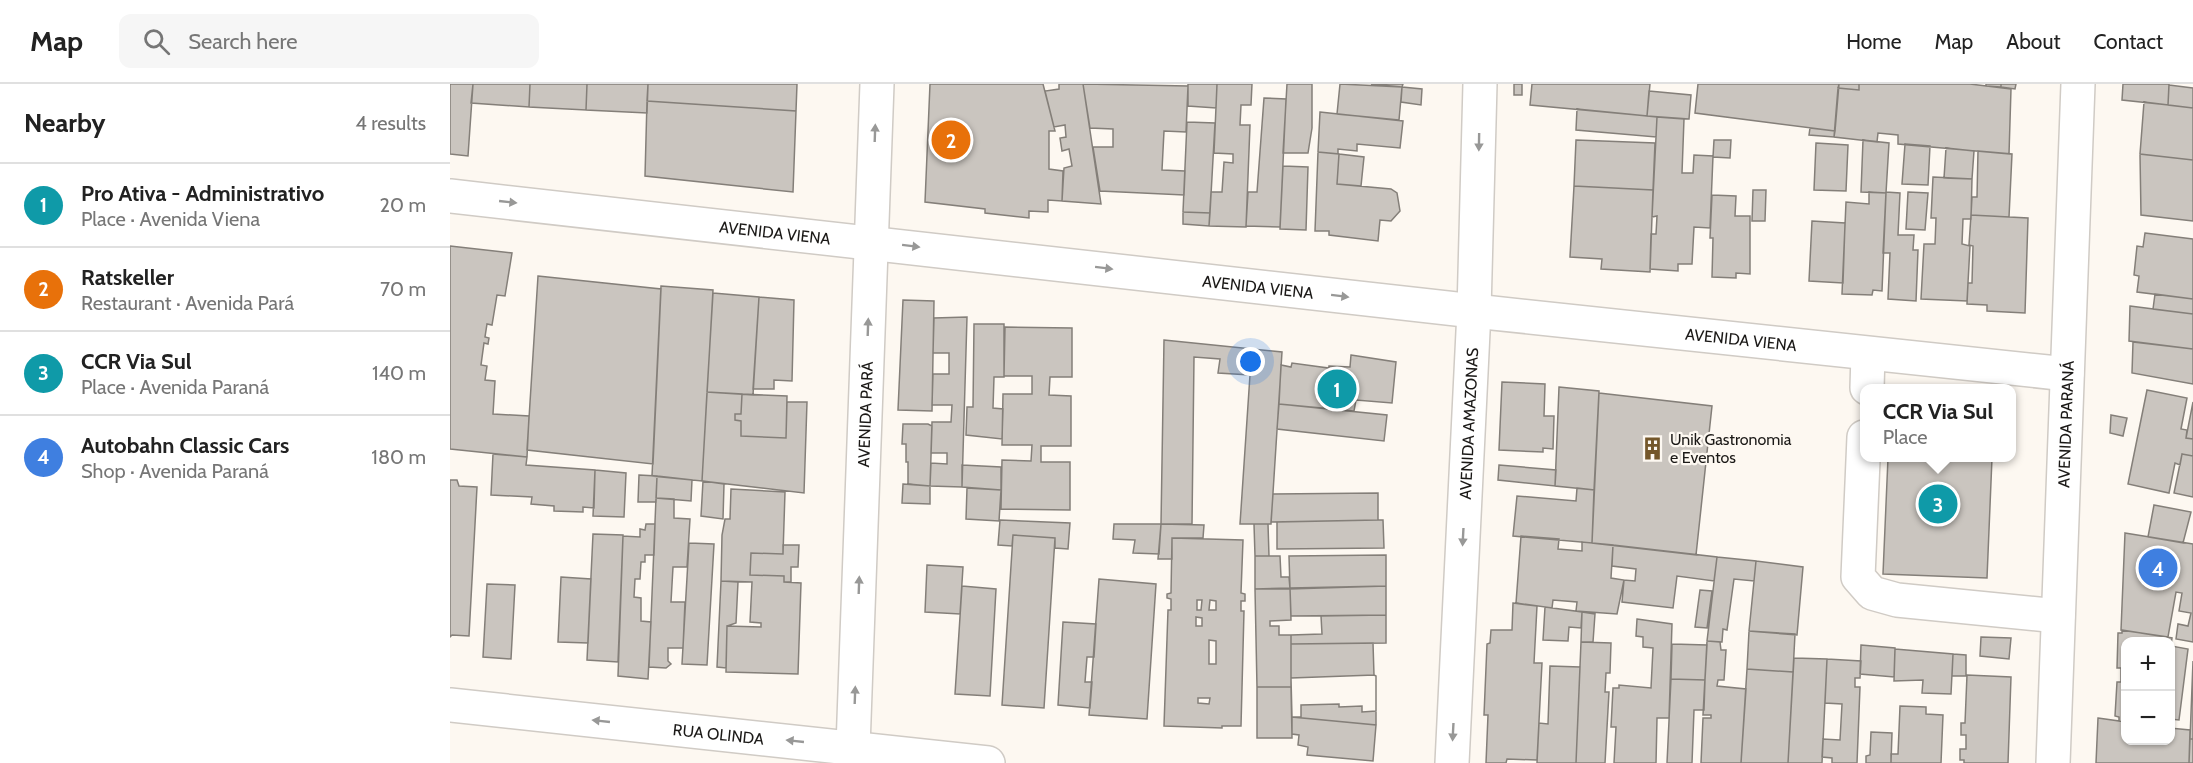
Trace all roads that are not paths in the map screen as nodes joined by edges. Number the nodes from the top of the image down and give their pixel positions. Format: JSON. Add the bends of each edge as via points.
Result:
{"nodes":[{"id":1,"x":877,"y":84,"type":"edge"},
{"id":2,"x":1480,"y":84,"type":"edge"},
{"id":3,"x":2078,"y":84,"type":"edge"},
{"id":4,"x":450,"y":196,"type":"edge"},
{"id":5,"x":871,"y":241,"type":"junction"},
{"id":6,"x":1474,"y":311,"type":"junction"},
{"id":7,"x":1868,"y":354,"type":"junction"},
{"id":8,"x":2067,"y":374,"type":"junction"},
{"id":9,"x":1867,"y":384,"type":"edge"},
{"id":10,"x":1863,"y":462,"type":"edge"},
{"id":11,"x":2058,"y":616,"type":"junction"},
{"id":12,"x":450,"y":705,"type":"edge"},
{"id":13,"x":856,"y":755,"type":"edge"},
{"id":14,"x":988,"y":763,"type":"edge"},
{"id":15,"x":1452,"y":763,"type":"edge"},
{"id":16,"x":2053,"y":763,"type":"edge"}],
"edges":[{"from":5,"to":1,"type":"street","name":"AVENIDA PARÁ","one_way":true},
{"from":2,"to":6,"type":"street","name":"AVENIDA AMAZONAS","one_way":true},
{"from":3,"to":8,"type":"street","name":"AVENIDA PARANÁ"},
{"from":4,"to":5,"type":"street","name":"AVENIDA VIENA","one_way":true},
{"from":5,"to":6,"type":"street","name":"AVENIDA VIENA","one_way":true},
{"from":13,"to":5,"type":"street","name":"AVENIDA PARÁ","one_way":true},
{"from":6,"to":7,"type":"street","name":"AVENIDA VIENA"},
{"from":6,"to":15,"type":"street","name":"AVENIDA AMAZONAS","one_way":true},
{"from":7,"to":8,"type":"street","name":"AVENIDA VIENA"},
{"from":7,"to":9,"type":"street"},
{"from":8,"to":11,"type":"street","name":"AVENIDA PARANÁ"},
{"from":10,"to":11,"type":"street","via":[[1858,577],[1872,593],[1897,600]]},
{"from":11,"to":16,"type":"street","name":"AVENIDA PARANÁ"},
{"from":13,"to":12,"type":"street","name":"RUA OLINDA","one_way":true},
{"from":13,"to":14,"type":"street","name":"RUA OLINDA"}]}
